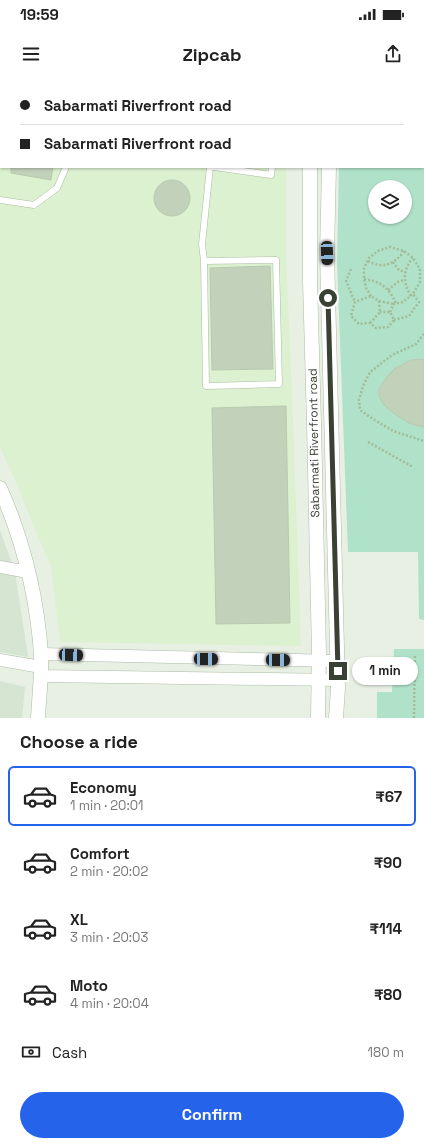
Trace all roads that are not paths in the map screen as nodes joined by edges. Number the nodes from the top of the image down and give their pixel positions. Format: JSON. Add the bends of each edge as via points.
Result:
{"nodes":[{"id":1,"x":66,"y":168,"type":"edge"},
{"id":2,"x":210,"y":168,"type":"edge"},
{"id":3,"x":221,"y":168,"type":"edge"},
{"id":4,"x":272,"y":168,"type":"edge"},
{"id":5,"x":310,"y":168,"type":"edge"},
{"id":6,"x":329,"y":168,"type":"edge"},
{"id":7,"x":0,"y":200,"type":"edge"},
{"id":8,"x":204,"y":261,"type":"junction"},
{"id":9,"x":0,"y":488,"type":"edge"},
{"id":10,"x":0,"y":567,"type":"edge"},
{"id":11,"x":28,"y":572,"type":"junction"},
{"id":12,"x":177,"y":658,"type":"junction"},
{"id":13,"x":0,"y":660,"type":"edge"},
{"id":14,"x":319,"y":661,"type":"junction"},
{"id":15,"x":337,"y":661,"type":"junction"},
{"id":16,"x":41,"y":666,"type":"junction"},
{"id":17,"x":178,"y":678,"type":"junction"},
{"id":18,"x":319,"y":680,"type":"junction"},
{"id":19,"x":338,"y":680,"type":"junction"},
{"id":20,"x":38,"y":718,"type":"edge"},
{"id":21,"x":318,"y":718,"type":"edge"},
{"id":22,"x":336,"y":718,"type":"edge"}],
"edges":[{"from":1,"to":7,"type":"lane","via":[[57,188],[34,205]]},
{"from":2,"to":8,"type":"lane","via":[[202,244]]},
{"from":3,"to":4,"type":"lane","via":[[271,175]]},
{"from":5,"to":14,"type":"street","name":"Sabarmati Riverfront road","via":[[310,281]]},
{"from":6,"to":15,"type":"street","name":"Sabarmati Riverfront road","via":[[327,253]]},
{"from":8,"to":8,"type":"lane","via":[[206,386],[279,384],[276,260]]},
{"from":9,"to":11,"type":"street","via":[[11,513]]},
{"from":10,"to":11,"type":"street"},
{"from":11,"to":16,"type":"street","via":[[36,603]]},
{"from":12,"to":14,"type":"street"},
{"from":12,"to":16,"type":"street"},
{"from":12,"to":17,"type":"street"},
{"from":13,"to":16,"type":"street"},
{"from":14,"to":15,"type":"street"},
{"from":14,"to":18,"type":"street","name":"Sabarmati Riverfront road"},
{"from":15,"to":19,"type":"street","name":"Sabarmati Riverfront road"},
{"from":16,"to":17,"type":"street"},
{"from":16,"to":20,"type":"street"},
{"from":17,"to":18,"type":"street"},
{"from":18,"to":19,"type":"street"},
{"from":18,"to":21,"type":"street","name":"Sabarmati Riverfront road"},
{"from":19,"to":22,"type":"street","name":"Sabarmati Riverfront road"}]}
